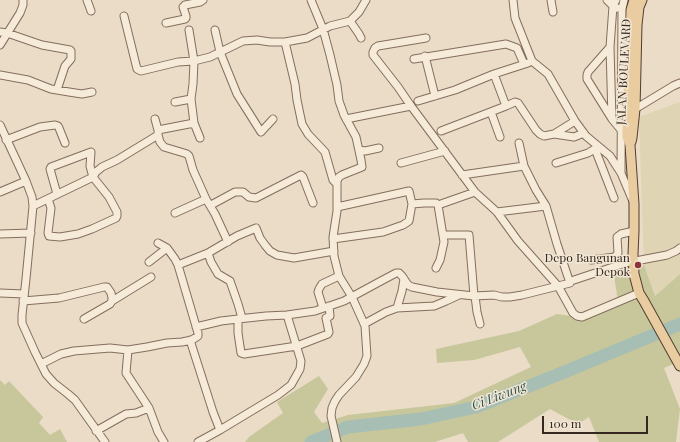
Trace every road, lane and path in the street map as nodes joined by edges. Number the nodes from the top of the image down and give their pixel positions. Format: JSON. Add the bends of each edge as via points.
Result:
{"nodes":[{"id":1,"x":23,"y":0,"type":"edge"},
{"id":2,"x":87,"y":0,"type":"edge"},
{"id":3,"x":203,"y":0,"type":"edge"},
{"id":4,"x":311,"y":0,"type":"edge"},
{"id":5,"x":366,"y":0,"type":"edge"},
{"id":6,"x":513,"y":0,"type":"edge"},
{"id":7,"x":551,"y":0,"type":"edge"},
{"id":8,"x":608,"y":0,"type":"edge"},
{"id":9,"x":624,"y":0,"type":"edge"},
{"id":10,"x":634,"y":0,"type":"edge"},
{"id":11,"x":642,"y":0,"type":"edge"},
{"id":12,"x":614,"y":3,"type":"edge"},
{"id":13,"x":626,"y":10,"type":"junction"},
{"id":14,"x":91,"y":11,"type":"dead end"},
{"id":15,"x":553,"y":12,"type":"dead end"},
{"id":16,"x":124,"y":16,"type":"dead end"},
{"id":17,"x":350,"y":21,"type":"junction"},
{"id":18,"x":166,"y":23,"type":"dead end"},
{"id":19,"x":323,"y":29,"type":"junction"},
{"id":20,"x":189,"y":30,"type":"dead end"},
{"id":21,"x":215,"y":30,"type":"dead end"},
{"id":22,"x":4,"y":32,"type":"edge"},
{"id":23,"x":361,"y":38,"type":"dead end"},
{"id":24,"x":426,"y":38,"type":"dead end"},
{"id":25,"x":285,"y":42,"type":"junction"},
{"id":26,"x":0,"y":45,"type":"edge"},
{"id":27,"x":610,"y":47,"type":"junction"},
{"id":28,"x":220,"y":52,"type":"junction"},
{"id":29,"x":425,"y":56,"type":"junction"},
{"id":30,"x":414,"y":59,"type":"dead end"},
{"id":31,"x":194,"y":61,"type":"junction"},
{"id":32,"x":532,"y":62,"type":"junction"},
{"id":33,"x":524,"y":64,"type":"junction"},
{"id":34,"x":494,"y":74,"type":"junction"},
{"id":35,"x":0,"y":75,"type":"edge"},
{"id":36,"x":680,"y":83,"type":"edge"},
{"id":37,"x":56,"y":90,"type":"junction"},
{"id":38,"x":92,"y":92,"type":"dead end"},
{"id":39,"x":435,"y":96,"type":"junction"},
{"id":40,"x":190,"y":100,"type":"junction"},
{"id":41,"x":418,"y":101,"type":"dead end"},
{"id":42,"x":175,"y":102,"type":"dead end"},
{"id":43,"x":411,"y":106,"type":"junction"},
{"id":44,"x":506,"y":106,"type":"junction"},
{"id":45,"x":635,"y":109,"type":"junction"},
{"id":46,"x":491,"y":112,"type":"junction"},
{"id":47,"x":155,"y":119,"type":"dead end"},
{"id":48,"x":273,"y":119,"type":"dead end"},
{"id":49,"x":346,"y":119,"type":"junction"},
{"id":50,"x":612,"y":119,"type":"junction"},
{"id":51,"x":575,"y":121,"type":"junction"},
{"id":52,"x":194,"y":123,"type":"junction"},
{"id":53,"x":0,"y":125,"type":"edge"},
{"id":54,"x":441,"y":131,"type":"dead end"},
{"id":55,"x":158,"y":132,"type":"junction"},
{"id":56,"x":584,"y":133,"type":"junction"},
{"id":57,"x":554,"y":134,"type":"junction"},
{"id":58,"x":500,"y":137,"type":"dead end"},
{"id":59,"x":627,"y":137,"type":"junction"},
{"id":60,"x":200,"y":138,"type":"dead end"},
{"id":61,"x":6,"y":140,"type":"junction"},
{"id":62,"x":65,"y":143,"type":"dead end"},
{"id":63,"x":519,"y":143,"type":"dead end"},
{"id":64,"x":379,"y":148,"type":"dead end"},
{"id":65,"x":597,"y":148,"type":"junction"},
{"id":66,"x":359,"y":150,"type":"junction"},
{"id":67,"x":445,"y":151,"type":"junction"},
{"id":68,"x":401,"y":163,"type":"dead end"},
{"id":69,"x":556,"y":163,"type":"dead end"},
{"id":70,"x":524,"y":166,"type":"junction"},
{"id":71,"x":621,"y":173,"type":"junction"},
{"id":72,"x":462,"y":175,"type":"junction"},
{"id":73,"x":92,"y":177,"type":"junction"},
{"id":74,"x":26,"y":181,"type":"junction"},
{"id":75,"x":337,"y":184,"type":"junction"},
{"id":76,"x":0,"y":192,"type":"edge"},
{"id":77,"x":475,"y":192,"type":"junction"},
{"id":78,"x":58,"y":194,"type":"junction"},
{"id":79,"x":614,"y":198,"type":"dead end"},
{"id":80,"x":48,"y":199,"type":"junction"},
{"id":81,"x":208,"y":202,"type":"junction"},
{"id":82,"x":313,"y":203,"type":"dead end"},
{"id":83,"x":412,"y":204,"type":"junction"},
{"id":84,"x":634,"y":204,"type":"junction"},
{"id":85,"x":438,"y":205,"type":"junction"},
{"id":86,"x":33,"y":206,"type":"junction"},
{"id":87,"x":546,"y":206,"type":"junction"},
{"id":88,"x":337,"y":207,"type":"junction"},
{"id":89,"x":175,"y":212,"type":"dead end"},
{"id":90,"x":497,"y":212,"type":"junction"},
{"id":91,"x":634,"y":231,"type":"junction"},
{"id":92,"x":31,"y":233,"type":"junction"},
{"id":93,"x":0,"y":234,"type":"edge"},
{"id":94,"x":443,"y":235,"type":"junction"},
{"id":95,"x":333,"y":239,"type":"junction"},
{"id":96,"x":228,"y":242,"type":"junction"},
{"id":97,"x":158,"y":243,"type":"dead end"},
{"id":98,"x":167,"y":248,"type":"junction"},
{"id":99,"x":680,"y":248,"type":"edge"},
{"id":100,"x":334,"y":251,"type":"junction"},
{"id":101,"x":208,"y":253,"type":"junction"},
{"id":102,"x":591,"y":260,"type":"dead end"},
{"id":103,"x":633,"y":261,"type":"junction"},
{"id":104,"x":150,"y":262,"type":"dead end"},
{"id":105,"x":178,"y":265,"type":"junction"},
{"id":106,"x":436,"y":268,"type":"dead end"},
{"id":107,"x":151,"y":276,"type":"dead end"},
{"id":108,"x":339,"y":276,"type":"junction"},
{"id":109,"x":404,"y":279,"type":"junction"},
{"id":110,"x":574,"y":280,"type":"dead end"},
{"id":111,"x":558,"y":286,"type":"junction"},
{"id":112,"x":0,"y":293,"type":"edge"},
{"id":113,"x":639,"y":293,"type":"junction"},
{"id":114,"x":459,"y":295,"type":"junction"},
{"id":115,"x":475,"y":296,"type":"junction"},
{"id":116,"x":352,"y":297,"type":"junction"},
{"id":117,"x":24,"y":298,"type":"junction"},
{"id":118,"x":112,"y":301,"type":"junction"},
{"id":119,"x":326,"y":307,"type":"junction"},
{"id":120,"x":397,"y":308,"type":"junction"},
{"id":121,"x":287,"y":315,"type":"junction"},
{"id":122,"x":84,"y":319,"type":"dead end"},
{"id":123,"x":240,"y":319,"type":"junction"},
{"id":124,"x":364,"y":324,"type":"junction"},
{"id":125,"x":480,"y":324,"type":"dead end"},
{"id":126,"x":196,"y":327,"type":"junction"},
{"id":127,"x":190,"y":340,"type":"junction"},
{"id":128,"x":297,"y":346,"type":"junction"},
{"id":129,"x":128,"y":350,"type":"junction"},
{"id":130,"x":41,"y":364,"type":"junction"},
{"id":131,"x":680,"y":365,"type":"edge"},
{"id":132,"x":149,"y":408,"type":"junction"},
{"id":133,"x":220,"y":430,"type":"junction"},
{"id":134,"x":96,"y":431,"type":"junction"},
{"id":135,"x":105,"y":442,"type":"edge"},
{"id":136,"x":164,"y":442,"type":"edge"},
{"id":137,"x":198,"y":442,"type":"edge"},
{"id":138,"x":336,"y":442,"type":"edge"}],
"edges":[{"from":1,"to":22,"type":"street","via":[[20,13]]},
{"from":2,"to":14,"type":"street"},
{"from":3,"to":18,"type":"street","via":[[184,4],[185,19]]},
{"from":4,"to":19,"type":"street"},
{"from":5,"to":17,"type":"street"},
{"from":6,"to":32,"type":"street","via":[[515,18]]},
{"from":7,"to":15,"type":"street"},
{"from":8,"to":12,"type":"street"},
{"from":9,"to":13,"type":"street"},
{"from":10,"to":13,"type":"main road","name":"JALAN BOULEVARD"},
{"from":11,"to":45,"type":"main road","name":"JALAN BOULEVARD","via":[[637,25]]},
{"from":12,"to":13,"type":"street"},
{"from":12,"to":27,"type":"street"},
{"from":13,"to":59,"type":"main road","name":"JALAN BOULEVARD"},
{"from":16,"to":31,"type":"street","via":[[137,69],[141,71]]},
{"from":17,"to":19,"type":"street"},
{"from":17,"to":23,"type":"street"},
{"from":19,"to":25,"type":"street","via":[[307,38]]},
{"from":19,"to":49,"type":"street","via":[[339,101]]},
{"from":20,"to":31,"type":"street"},
{"from":21,"to":28,"type":"street"},
{"from":22,"to":26,"type":"street"},
{"from":22,"to":37,"type":"street","via":[[42,45],[72,51],[71,59],[65,66]]},
{"from":24,"to":43,"type":"street","via":[[378,46],[373,52]]},
{"from":25,"to":28,"type":"street","via":[[250,40]]},
{"from":25,"to":75,"type":"street","via":[[302,124],[324,152],[333,180]]},
{"from":27,"to":50,"type":"street"},
{"from":27,"to":50,"type":"street","via":[[588,72],[587,78]]},
{"from":28,"to":31,"type":"street"},
{"from":28,"to":48,"type":"street","via":[[237,94],[261,132]]},
{"from":29,"to":30,"type":"street"},
{"from":29,"to":33,"type":"street","via":[[506,44],[517,48]]},
{"from":29,"to":39,"type":"street"},
{"from":31,"to":40,"type":"street"},
{"from":32,"to":33,"type":"street"},
{"from":32,"to":51,"type":"street","via":[[548,74]]},
{"from":33,"to":34,"type":"street"},
{"from":34,"to":39,"type":"street"},
{"from":34,"to":44,"type":"street"},
{"from":35,"to":37,"type":"street","via":[[28,80]]},
{"from":36,"to":45,"type":"street"},
{"from":37,"to":38,"type":"street","via":[[77,94]]},
{"from":39,"to":41,"type":"street"},
{"from":40,"to":42,"type":"street"},
{"from":40,"to":52,"type":"street"},
{"from":43,"to":49,"type":"street"},
{"from":43,"to":67,"type":"street"},
{"from":44,"to":46,"type":"street"},
{"from":44,"to":57,"type":"street","via":[[518,103],[540,134]]},
{"from":45,"to":59,"type":"main road","name":"JALAN BOULEVARD"},
{"from":46,"to":54,"type":"street"},
{"from":46,"to":58,"type":"street"},
{"from":47,"to":55,"type":"street"},
{"from":49,"to":66,"type":"street","via":[[356,137]]},
{"from":50,"to":59,"type":"street"},
{"from":51,"to":56,"type":"street"},
{"from":51,"to":57,"type":"street"},
{"from":52,"to":55,"type":"street"},
{"from":52,"to":60,"type":"street"},
{"from":53,"to":61,"type":"street"},
{"from":55,"to":73,"type":"street","via":[[102,167]]},
{"from":55,"to":81,"type":"street","via":[[164,147],[189,156],[190,164]]},
{"from":56,"to":57,"type":"street","via":[[574,137]]},
{"from":56,"to":65,"type":"street"},
{"from":59,"to":71,"type":"street"},
{"from":59,"to":84,"type":"main road","name":"JALAN BOULEVARD"},
{"from":61,"to":62,"type":"street","via":[[40,127],[55,125],[60,128]]},
{"from":61,"to":74,"type":"street"},
{"from":63,"to":70,"type":"street"},
{"from":64,"to":66,"type":"street"},
{"from":65,"to":69,"type":"street"},
{"from":65,"to":71,"type":"street","via":[[610,156]]},
{"from":65,"to":79,"type":"street"},
{"from":66,"to":75,"type":"street","via":[[362,167],[340,177]]},
{"from":67,"to":68,"type":"street"},
{"from":67,"to":72,"type":"street"},
{"from":70,"to":72,"type":"street"},
{"from":70,"to":87,"type":"street"},
{"from":71,"to":84,"type":"street"},
{"from":72,"to":77,"type":"street"},
{"from":73,"to":78,"type":"street"},
{"from":73,"to":78,"type":"street","via":[[91,152],[52,167],[50,169]]},
{"from":73,"to":80,"type":"street","via":[[111,200],[117,212],[116,218],[78,234],[49,236],[51,208]]},
{"from":74,"to":76,"type":"street"},
{"from":74,"to":86,"type":"street"},
{"from":75,"to":88,"type":"street"},
{"from":77,"to":85,"type":"street"},
{"from":77,"to":90,"type":"street"},
{"from":78,"to":80,"type":"street"},
{"from":80,"to":86,"type":"street"},
{"from":81,"to":82,"type":"street","via":[[235,192],[243,192],[249,197],[256,198],[301,175]]},
{"from":81,"to":89,"type":"street"},
{"from":81,"to":96,"type":"street"},
{"from":83,"to":85,"type":"street"},
{"from":83,"to":88,"type":"street","via":[[409,191]]},
{"from":83,"to":95,"type":"street","via":[[407,223],[383,232]]},
{"from":84,"to":91,"type":"main road","name":"JALAN BOULEVARD"},
{"from":85,"to":94,"type":"street"},
{"from":86,"to":92,"type":"street"},
{"from":87,"to":90,"type":"street"},
{"from":87,"to":111,"type":"street","via":[[570,283]]},
{"from":88,"to":95,"type":"street"},
{"from":90,"to":111,"type":"street","via":[[518,241]]},
{"from":91,"to":102,"type":"street","via":[[617,237],[618,253],[615,257]]},
{"from":91,"to":103,"type":"main road","name":"JALAN BOULEVARD"},
{"from":92,"to":93,"type":"street"},
{"from":92,"to":117,"type":"street"},
{"from":94,"to":106,"type":"street","via":[[444,242]]},
{"from":94,"to":115,"type":"street","via":[[469,235]]},
{"from":95,"to":100,"type":"street"},
{"from":96,"to":100,"type":"street","via":[[256,228],[265,245],[277,255],[294,258]]},
{"from":96,"to":101,"type":"street"},
{"from":97,"to":98,"type":"street"},
{"from":98,"to":104,"type":"street"},
{"from":98,"to":105,"type":"street"},
{"from":99,"to":103,"type":"street","via":[[667,255]]},
{"from":100,"to":108,"type":"street"},
{"from":101,"to":105,"type":"street"},
{"from":101,"to":123,"type":"street","via":[[217,272],[230,282]]},
{"from":103,"to":110,"type":"street"},
{"from":103,"to":113,"type":"main road","name":"JALAN BOULEVARD"},
{"from":105,"to":126,"type":"street"},
{"from":107,"to":118,"type":"street"},
{"from":108,"to":116,"type":"street"},
{"from":108,"to":119,"type":"street","via":[[322,284],[319,289],[318,292]]},
{"from":109,"to":114,"type":"street","via":[[412,287]]},
{"from":109,"to":116,"type":"street","via":[[401,274],[396,273]]},
{"from":109,"to":120,"type":"street"},
{"from":111,"to":113,"type":"street","via":[[573,313],[582,317]]},
{"from":111,"to":115,"type":"street","via":[[510,297]]},
{"from":112,"to":117,"type":"street"},
{"from":113,"to":131,"type":"main road","name":"JALAN BOULEVARD"},
{"from":114,"to":115,"type":"street"},
{"from":114,"to":120,"type":"street","via":[[434,306]]},
{"from":115,"to":125,"type":"street"},
{"from":116,"to":119,"type":"street"},
{"from":116,"to":124,"type":"street"},
{"from":117,"to":118,"type":"street","via":[[59,298],[104,287],[109,289]]},
{"from":117,"to":130,"type":"street","via":[[22,323]]},
{"from":118,"to":122,"type":"street","via":[[108,306]]},
{"from":119,"to":121,"type":"street"},
{"from":119,"to":128,"type":"street","via":[[330,316],[326,318],[328,334]]},
{"from":120,"to":124,"type":"street"},
{"from":121,"to":123,"type":"street"},
{"from":121,"to":128,"type":"street"},
{"from":123,"to":126,"type":"street","via":[[221,320]]},
{"from":123,"to":128,"type":"street","via":[[238,333],[240,351],[243,354]]},
{"from":124,"to":138,"type":"street","via":[[367,359],[332,408]]},
{"from":126,"to":127,"type":"street","via":[[198,336]]},
{"from":127,"to":129,"type":"street"},
{"from":127,"to":133,"type":"street"},
{"from":128,"to":133,"type":"street","via":[[301,365],[291,385]]},
{"from":129,"to":130,"type":"street","via":[[110,348],[74,351]]},
{"from":129,"to":132,"type":"street","via":[[126,372]]},
{"from":130,"to":134,"type":"street","via":[[54,383],[75,400]]},
{"from":132,"to":134,"type":"street","via":[[126,414]]},
{"from":132,"to":136,"type":"street"},
{"from":133,"to":137,"type":"street"},
{"from":134,"to":135,"type":"street"}]}
